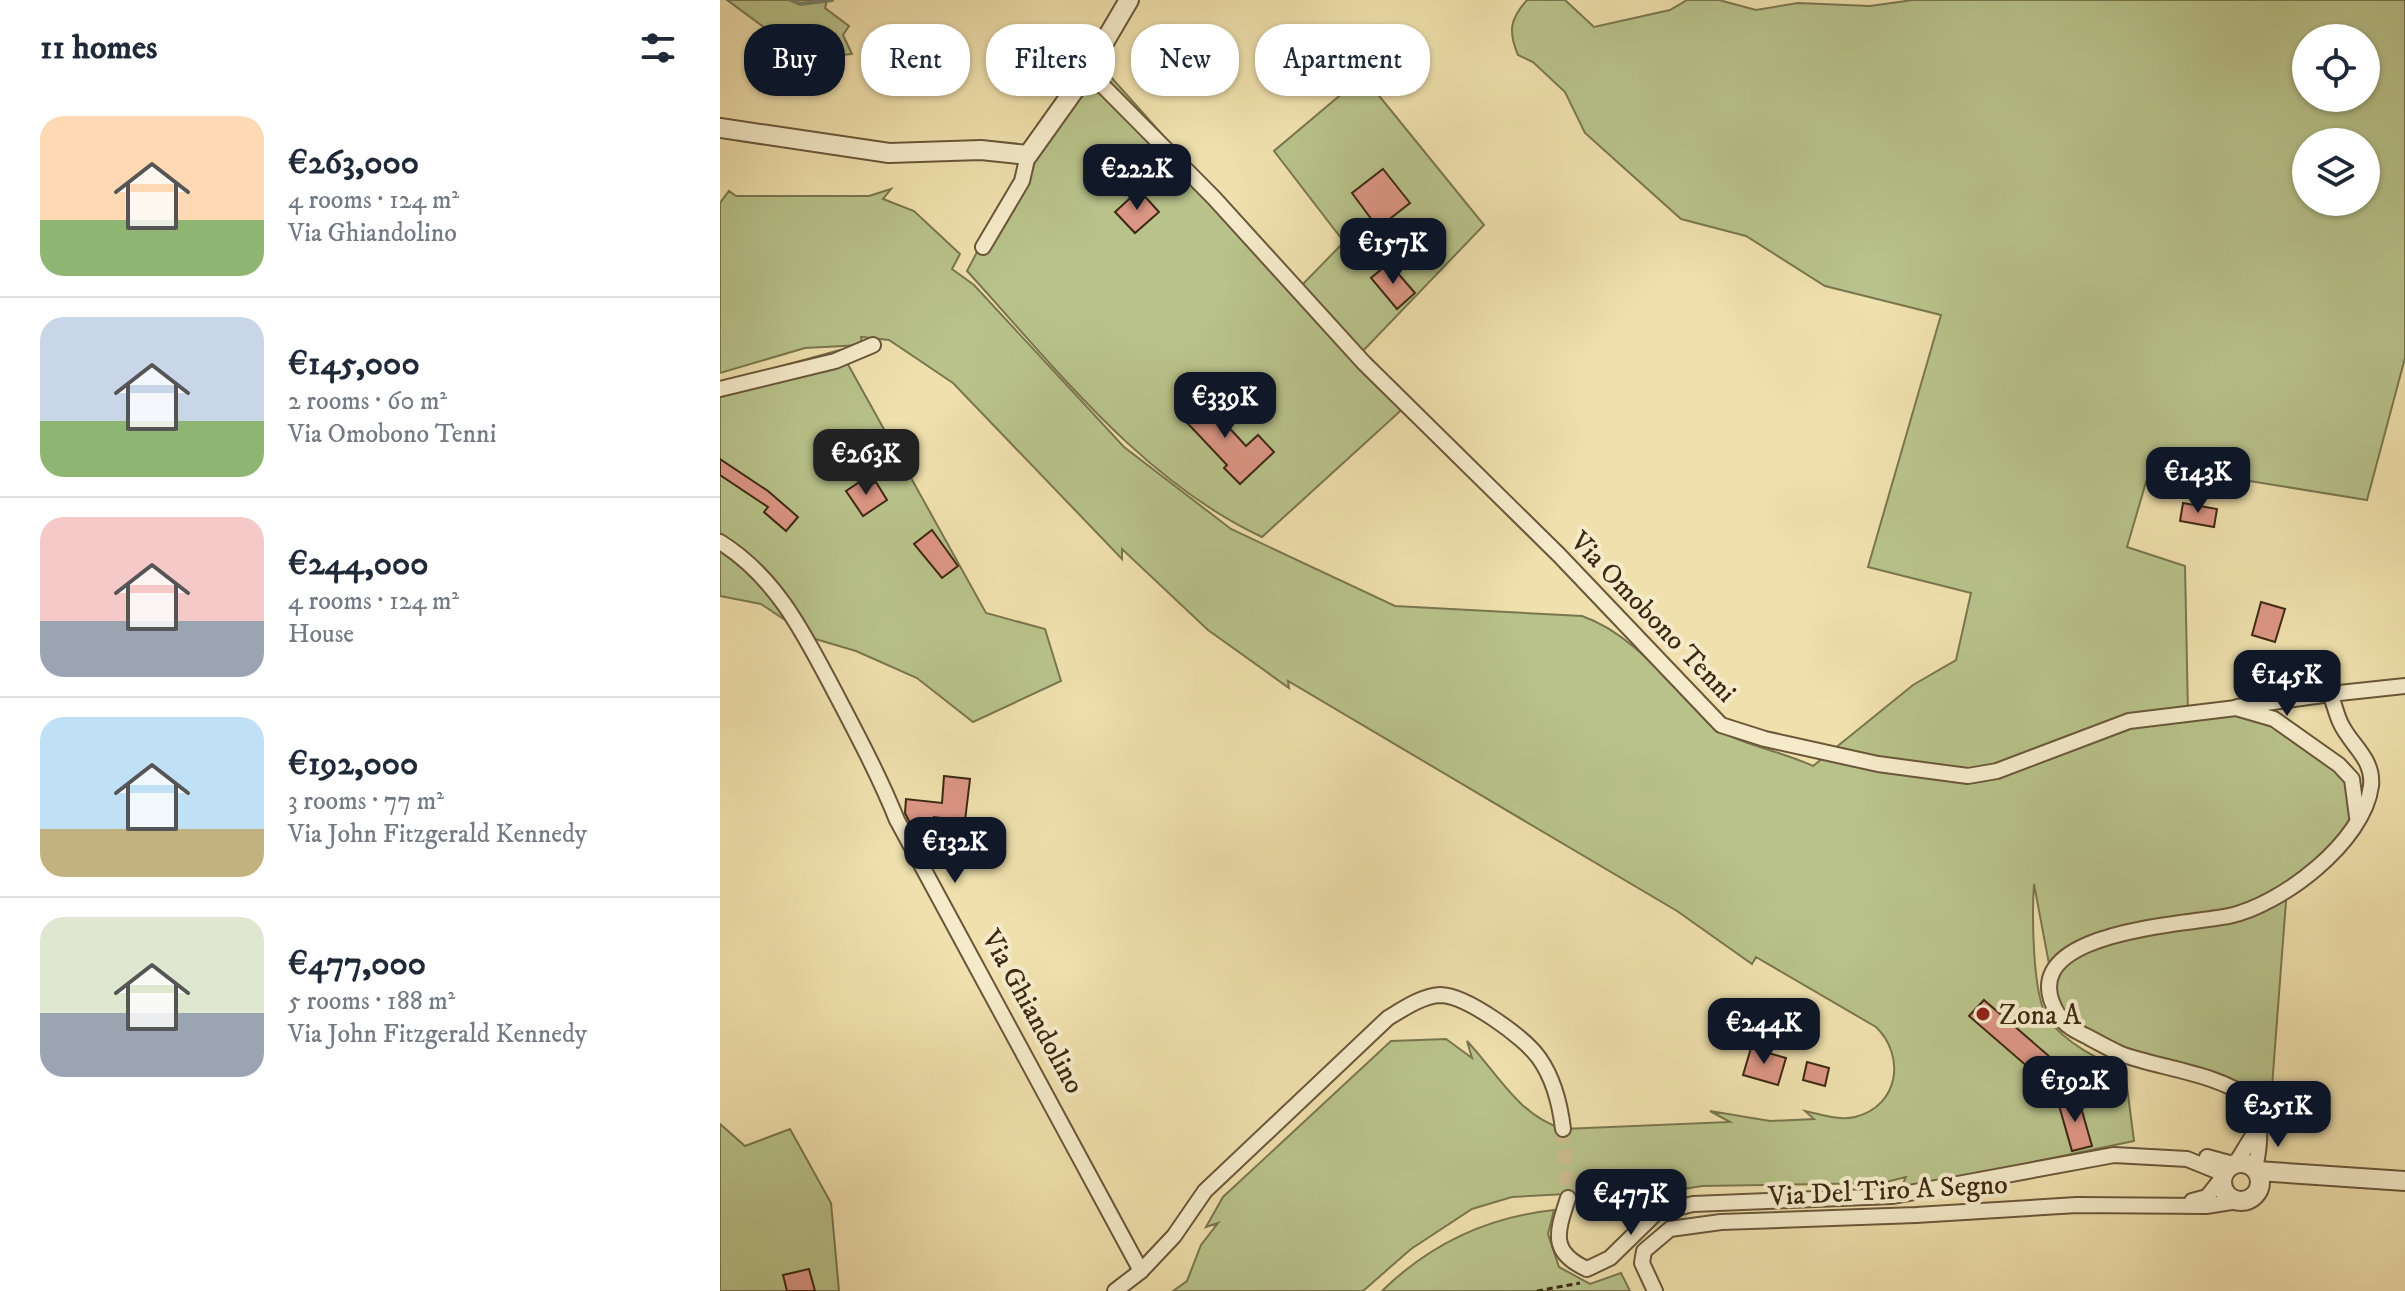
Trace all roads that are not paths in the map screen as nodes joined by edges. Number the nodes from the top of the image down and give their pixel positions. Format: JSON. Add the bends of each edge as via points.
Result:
{"nodes":[{"id":1,"x":1129,"y":0,"type":"edge"},
{"id":2,"x":1115,"y":24,"type":"edge"},
{"id":3,"x":1070,"y":96,"type":"edge"},
{"id":4,"x":1113,"y":96,"type":"edge"},
{"id":5,"x":720,"y":128,"type":"edge"},
{"id":6,"x":1028,"y":155,"type":"junction"},
{"id":7,"x":983,"y":247,"type":"dead end"},
{"id":8,"x":873,"y":345,"type":"dead end"},
{"id":9,"x":720,"y":389,"type":"edge"},
{"id":10,"x":720,"y":542,"type":"edge"},
{"id":11,"x":2405,"y":686,"type":"edge"},
{"id":12,"x":2330,"y":694,"type":"junction"},
{"id":13,"x":2236,"y":708,"type":"junction"},
{"id":14,"x":2357,"y":817,"type":"junction"},
{"id":15,"x":2258,"y":1124,"type":"junction"},
{"id":16,"x":1563,"y":1129,"type":"tunnel mouth"},
{"id":17,"x":2229,"y":1170,"type":"junction"},
{"id":18,"x":2256,"y":1170,"type":"junction"},
{"id":19,"x":2324,"y":1173,"type":"junction"},
{"id":20,"x":2405,"y":1181,"type":"edge"},
{"id":21,"x":2251,"y":1195,"type":"junction"},
{"id":22,"x":1568,"y":1198,"type":"tunnel mouth"},
{"id":23,"x":2186,"y":1203,"type":"junction"},
{"id":24,"x":1141,"y":1271,"type":"junction"},
{"id":25,"x":1115,"y":1291,"type":"edge"},
{"id":26,"x":1655,"y":1291,"type":"edge"}],
"edges":[{"from":1,"to":2,"type":"street"},
{"from":3,"to":6,"type":"street"},
{"from":4,"to":13,"type":"street","name":"Via Omobono Tenni","via":[[1364,363],[1559,555],[1721,725],[1878,764],[1968,776],[1997,771],[2129,721]]},
{"from":5,"to":6,"type":"street","via":[[889,153],[981,150]]},
{"from":6,"to":7,"type":"street","via":[[1022,181]]},
{"from":8,"to":9,"type":"street","via":[[835,361]]},
{"from":10,"to":24,"type":"street","name":"Via Ghiandolino","via":[[762,574],[793,613],[897,820]]},
{"from":11,"to":12,"type":"street"},
{"from":12,"to":13,"type":"street"},
{"from":12,"to":14,"type":"street","via":[[2341,724],[2369,763],[2371,786]]},
{"from":13,"to":14,"type":"street","name":"Via Omobono Tenni","via":[[2274,719],[2339,765],[2352,779]]},
{"from":14,"to":15,"type":"street","via":[[2347,840],[2325,861],[2265,902],[2231,915],[2135,931],[2075,948],[2057,963],[2050,982],[2059,1017],[2073,1029],[2120,1053],[2241,1092],[2255,1108]]},
{"from":15,"to":17,"type":"street","via":[[2251,1143]]},
{"from":15,"to":18,"type":"street"},
{"from":16,"to":24,"type":"street","via":[[1559,1101],[1539,1057],[1513,1034],[1474,1005],[1440,995],[1415,1003],[1388,1018],[1205,1191]]},
{"from":17,"to":18,"type":"street"},
{"from":17,"to":21,"type":"street","via":[[2223,1188],[2229,1196]]},
{"from":17,"to":22,"type":"street","via":[[2205,1156],[2114,1155],[1893,1196],[1693,1204],[1656,1213],[1610,1258],[1587,1269],[1565,1258],[1558,1245]]},
{"from":17,"to":23,"type":"street","via":[[2207,1197]]},
{"from":18,"to":19,"type":"street"},
{"from":18,"to":21,"type":"street"},
{"from":19,"to":20,"type":"street"},
{"from":19,"to":21,"type":"street","via":[[2279,1180]]},
{"from":21,"to":23,"type":"street","name":"Via Del Tiro A Segno","via":[[2215,1205]]},
{"from":23,"to":26,"type":"street","name":"Via Del Tiro A Segno","via":[[1721,1222],[1670,1229],[1644,1251],[1642,1263]]},
{"from":24,"to":25,"type":"street"}]}
